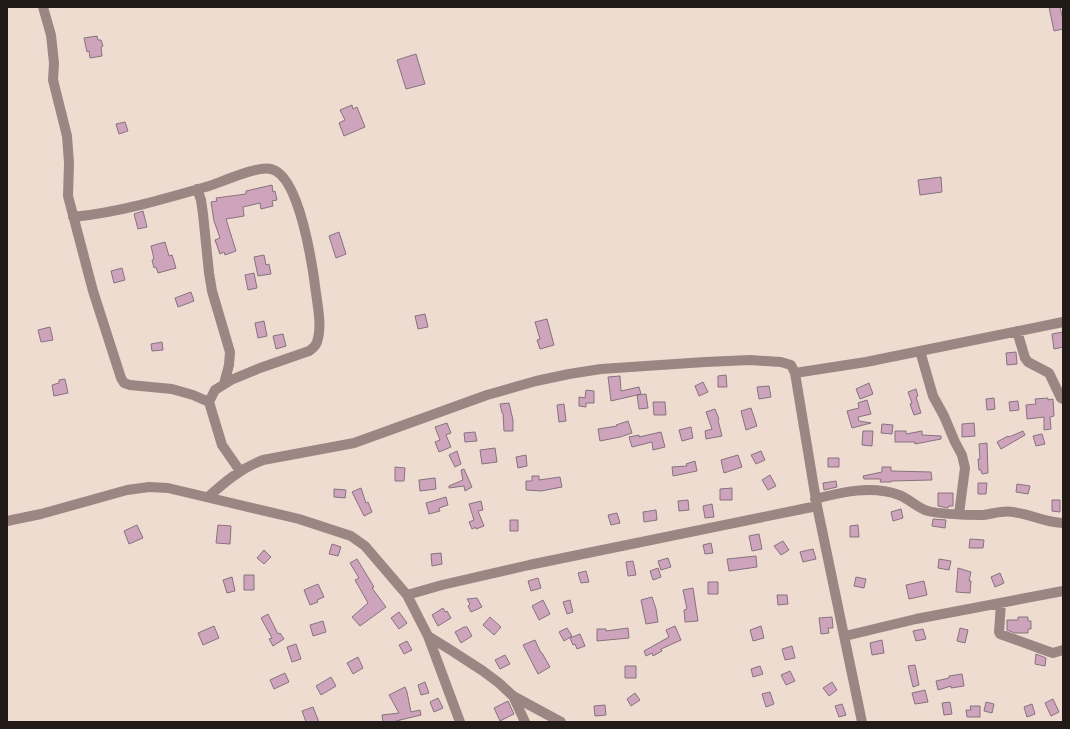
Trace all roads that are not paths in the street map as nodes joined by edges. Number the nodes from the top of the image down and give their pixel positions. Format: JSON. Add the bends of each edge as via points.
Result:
{"nodes":[{"id":1,"x":43,"y":7,"type":"edge"},
{"id":2,"x":198,"y":189,"type":"junction"},
{"id":3,"x":74,"y":217,"type":"junction"},
{"id":4,"x":1063,"y":322,"type":"edge"},
{"id":5,"x":1017,"y":331,"type":"junction"},
{"id":6,"x":920,"y":351,"type":"junction"},
{"id":7,"x":795,"y":373,"type":"junction"},
{"id":8,"x":224,"y":384,"type":"junction"},
{"id":9,"x":1063,"y":399,"type":"edge"},
{"id":10,"x":209,"y":402,"type":"junction"},
{"id":11,"x":240,"y":471,"type":"junction"},
{"id":12,"x":208,"y":497,"type":"junction"},
{"id":13,"x":816,"y":502,"type":"junction"},
{"id":14,"x":959,"y":514,"type":"junction"},
{"id":15,"x":7,"y":521,"type":"edge"},
{"id":16,"x":1063,"y":523,"type":"edge"},
{"id":17,"x":1063,"y":591,"type":"edge"},
{"id":18,"x":407,"y":595,"type":"junction"},
{"id":19,"x":1001,"y":603,"type":"junction"},
{"id":20,"x":428,"y":636,"type":"junction"},
{"id":21,"x":845,"y":636,"type":"junction"},
{"id":22,"x":1063,"y":650,"type":"edge"},
{"id":23,"x":513,"y":696,"type":"junction"},
{"id":24,"x":460,"y":722,"type":"edge"},
{"id":25,"x":525,"y":722,"type":"edge"},
{"id":26,"x":561,"y":722,"type":"edge"},
{"id":27,"x":862,"y":722,"type":"edge"}],
"edges":[{"from":1,"to":3,"type":"street","via":[[51,35],[53,80],[67,136],[68,196]]},
{"from":2,"to":3,"type":"street","via":[[124,210]]},
{"from":2,"to":8,"type":"street","via":[[212,291],[230,352]]},
{"from":2,"to":8,"type":"street","via":[[258,170],[269,169],[279,173],[295,199],[312,264],[319,332],[314,348]]},
{"from":3,"to":10,"type":"street","via":[[93,291],[122,381],[130,385],[172,389]]},
{"from":4,"to":5,"type":"street"},
{"from":5,"to":6,"type":"street"},
{"from":5,"to":9,"type":"street","via":[[1025,358],[1049,373]]},
{"from":6,"to":7,"type":"street"},
{"from":6,"to":14,"type":"street","via":[[934,396],[965,463]]},
{"from":7,"to":11,"type":"street","via":[[791,365],[781,362],[750,360],[569,374],[488,395],[354,443],[263,460]]},
{"from":7,"to":13,"type":"street"},
{"from":8,"to":10,"type":"street","via":[[215,390]]},
{"from":10,"to":11,"type":"street","via":[[222,445]]},
{"from":11,"to":12,"type":"street"},
{"from":12,"to":15,"type":"street","via":[[168,488],[150,487],[127,490]]},
{"from":12,"to":18,"type":"street","via":[[351,536],[365,546]]},
{"from":13,"to":14,"type":"street","via":[[847,491],[878,491],[900,495],[925,510]]},
{"from":13,"to":18,"type":"street","via":[[529,565]]},
{"from":13,"to":21,"type":"street"},
{"from":14,"to":16,"type":"street","via":[[1012,512]]},
{"from":17,"to":19,"type":"street"},
{"from":18,"to":20,"type":"street"},
{"from":19,"to":21,"type":"street"},
{"from":19,"to":22,"type":"street","via":[[1000,634],[1053,653]]},
{"from":20,"to":23,"type":"street","via":[[483,671]]},
{"from":20,"to":24,"type":"street"},
{"from":21,"to":27,"type":"street"},
{"from":23,"to":25,"type":"street"},
{"from":23,"to":26,"type":"street"}]}
